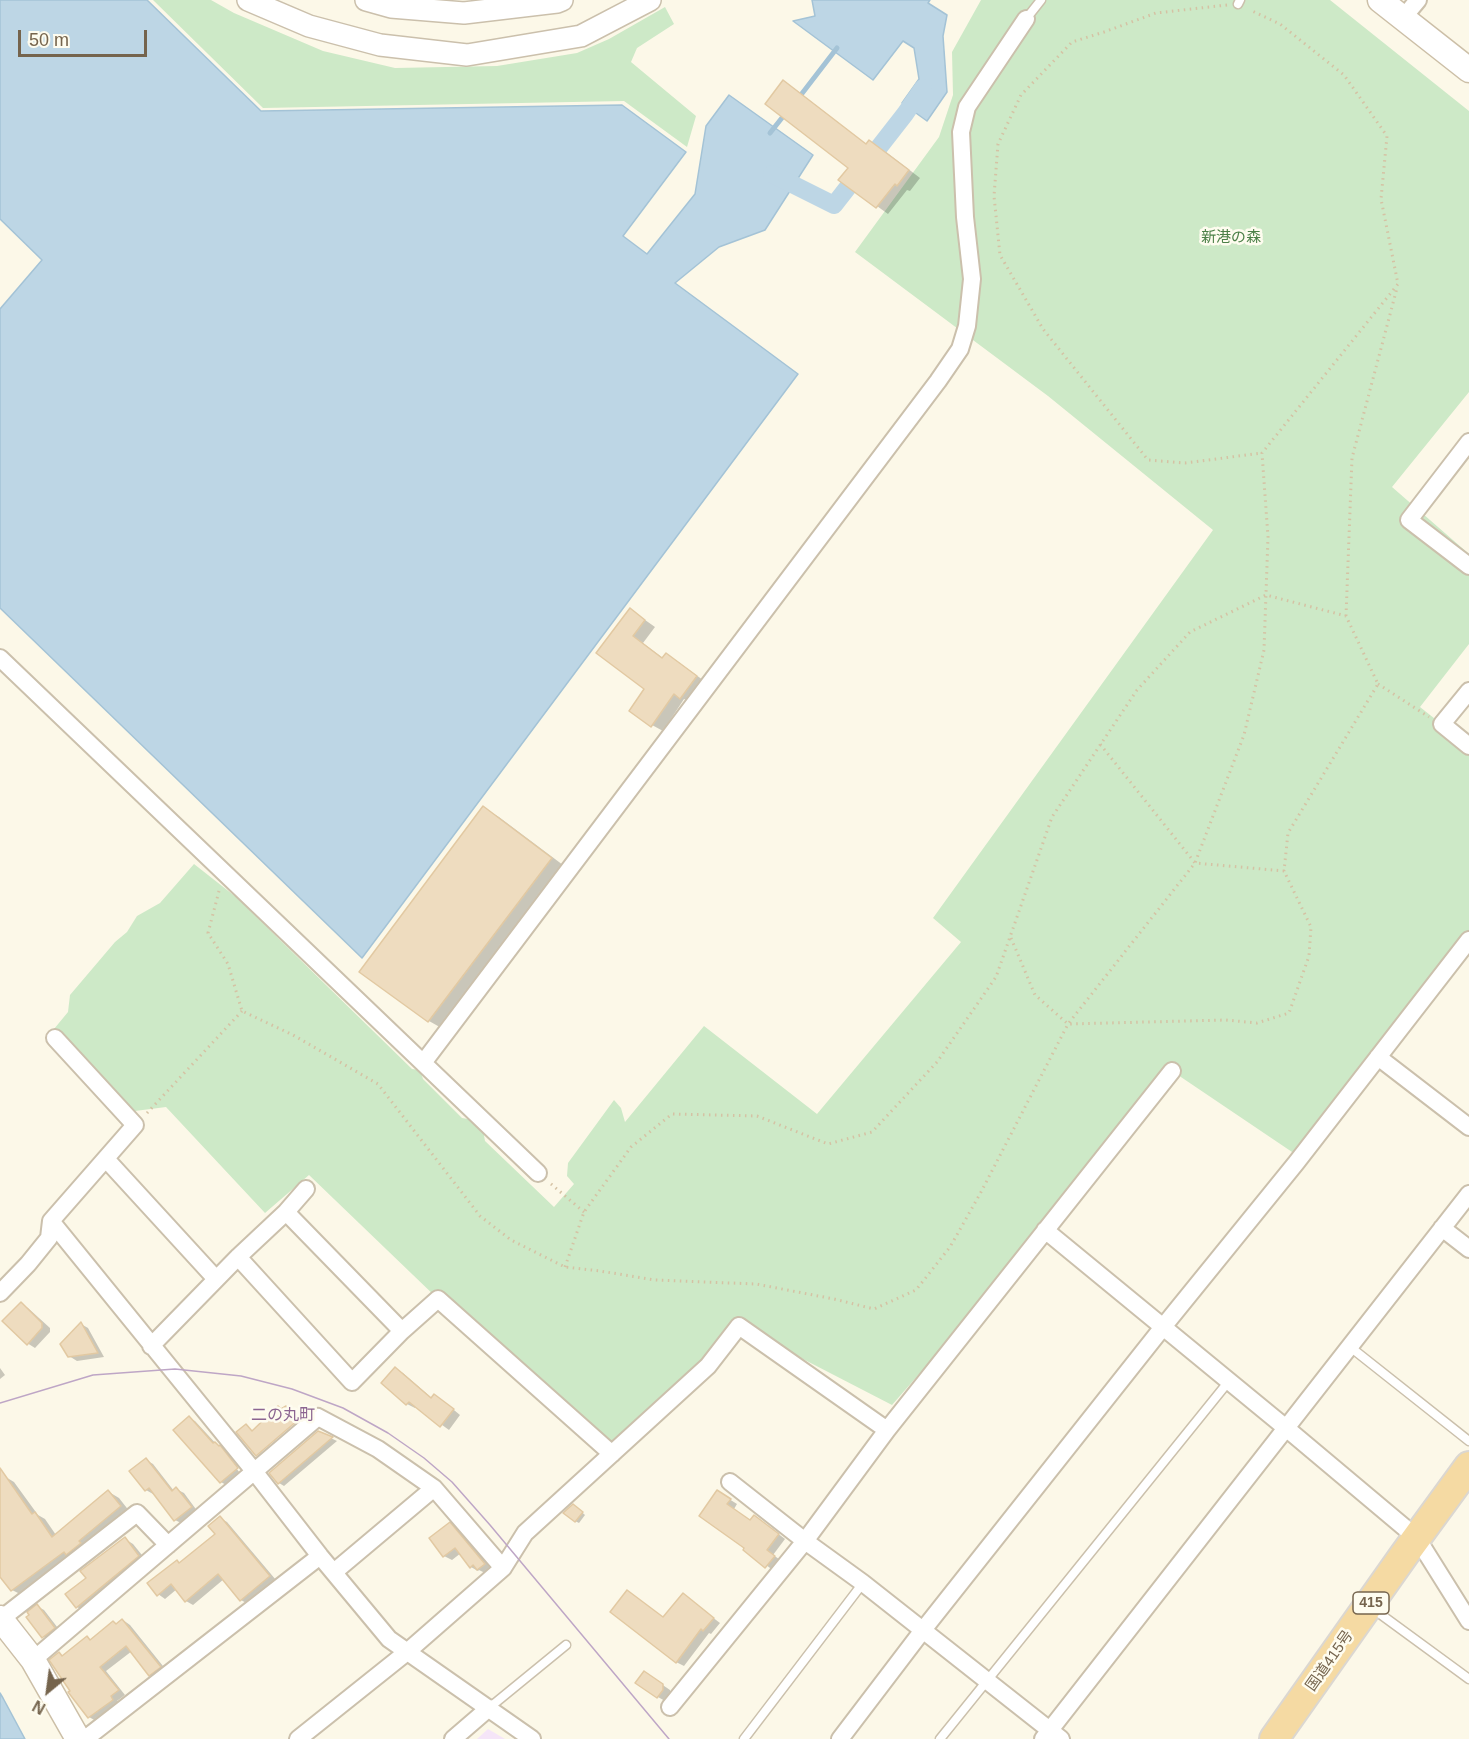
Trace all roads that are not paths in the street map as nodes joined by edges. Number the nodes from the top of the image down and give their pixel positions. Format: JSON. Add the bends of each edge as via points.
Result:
{"nodes":[{"id":1,"x":248,"y":0,"type":"edge"},
{"id":2,"x":366,"y":0,"type":"edge"},
{"id":3,"x":562,"y":0,"type":"edge"},
{"id":4,"x":650,"y":0,"type":"edge"},
{"id":5,"x":1041,"y":0,"type":"edge"},
{"id":6,"x":1380,"y":0,"type":"edge"},
{"id":7,"x":1411,"y":9,"type":"edge"},
{"id":8,"x":1026,"y":19,"type":"joint"},
{"id":9,"x":1469,"y":70,"type":"edge"},
{"id":10,"x":1469,"y":442,"type":"edge"},
{"id":11,"x":1469,"y":566,"type":"edge"},
{"id":12,"x":0,"y":658,"type":"edge"},
{"id":13,"x":1469,"y":691,"type":"edge"},
{"id":14,"x":1469,"y":746,"type":"edge"},
{"id":15,"x":1469,"y":940,"type":"edge"},
{"id":16,"x":55,"y":1038,"type":"dead end"},
{"id":17,"x":1378,"y":1057,"type":"junction"},
{"id":18,"x":423,"y":1063,"type":"junction"},
{"id":19,"x":1172,"y":1071,"type":"dead end"},
{"id":20,"x":1469,"y":1126,"type":"edge"},
{"id":21,"x":106,"y":1159,"type":"junction"},
{"id":22,"x":538,"y":1173,"type":"road end"},
{"id":23,"x":306,"y":1189,"type":"dead end"},
{"id":24,"x":1469,"y":1194,"type":"edge"},
{"id":25,"x":286,"y":1212,"type":"junction"},
{"id":26,"x":51,"y":1221,"type":"junction"},
{"id":27,"x":1442,"y":1228,"type":"junction"},
{"id":28,"x":1045,"y":1230,"type":"junction"},
{"id":29,"x":1469,"y":1249,"type":"edge"},
{"id":30,"x":238,"y":1257,"type":"junction"},
{"id":31,"x":216,"y":1280,"type":"junction"},
{"id":32,"x":0,"y":1293,"type":"edge"},
{"id":33,"x":1163,"y":1327,"type":"junction"},
{"id":34,"x":402,"y":1331,"type":"junction"},
{"id":35,"x":151,"y":1346,"type":"junction"},
{"id":36,"x":1349,"y":1346,"type":"junction"},
{"id":37,"x":1229,"y":1381,"type":"junction"},
{"id":38,"x":1286,"y":1428,"type":"junction"},
{"id":39,"x":887,"y":1430,"type":"junction"},
{"id":40,"x":1469,"y":1441,"type":"edge"},
{"id":41,"x":612,"y":1454,"type":"junction"},
{"id":42,"x":254,"y":1472,"type":"junction"},
{"id":43,"x":1466,"y":1477,"type":"edge"},
{"id":44,"x":730,"y":1482,"type":"dead end"},
{"id":45,"x":434,"y":1488,"type":"junction"},
{"id":46,"x":1417,"y":1538,"type":"junction"},
{"id":47,"x":805,"y":1541,"type":"junction"},
{"id":48,"x":168,"y":1545,"type":"junction"},
{"id":49,"x":320,"y":1556,"type":"junction"},
{"id":50,"x":502,"y":1568,"type":"junction"},
{"id":51,"x":334,"y":1572,"type":"junction"},
{"id":52,"x":863,"y":1583,"type":"junction"},
{"id":53,"x":1369,"y":1606,"type":"junction"},
{"id":54,"x":0,"y":1618,"type":"edge"},
{"id":55,"x":1469,"y":1621,"type":"edge"},
{"id":56,"x":923,"y":1630,"type":"junction"},
{"id":57,"x":566,"y":1645,"type":"dead end"},
{"id":58,"x":407,"y":1652,"type":"junction"},
{"id":59,"x":33,"y":1660,"type":"junction"},
{"id":60,"x":1469,"y":1679,"type":"edge"},
{"id":61,"x":986,"y":1680,"type":"junction"},
{"id":62,"x":670,"y":1707,"type":"dead end"},
{"id":63,"x":489,"y":1708,"type":"junction"},
{"id":64,"x":1051,"y":1736,"type":"edge"},
{"id":65,"x":78,"y":1739,"type":"edge"},
{"id":66,"x":85,"y":1739,"type":"edge"},
{"id":67,"x":298,"y":1739,"type":"edge"},
{"id":68,"x":453,"y":1739,"type":"edge"},
{"id":69,"x":532,"y":1739,"type":"edge"},
{"id":70,"x":744,"y":1739,"type":"edge"},
{"id":71,"x":840,"y":1739,"type":"edge"},
{"id":72,"x":940,"y":1739,"type":"edge"},
{"id":73,"x":1274,"y":1739,"type":"edge"}],
"edges":[{"from":1,"to":4,"type":"street","via":[[309,26],[380,45],[466,54],[581,36]]},
{"from":2,"to":3,"type":"street","via":[[391,7],[464,13]]},
{"from":5,"to":8,"type":"lane"},
{"from":6,"to":7,"type":"main road"},
{"from":7,"to":9,"type":"main road"},
{"from":8,"to":18,"type":"street","via":[[967,107],[961,132],[972,279],[968,326],[960,349]]},
{"from":10,"to":11,"type":"street","via":[[1409,520]]},
{"from":12,"to":18,"type":"street"},
{"from":13,"to":14,"type":"street","via":[[1442,724]]},
{"from":15,"to":17,"type":"street"},
{"from":16,"to":21,"type":"street","via":[[135,1125]]},
{"from":17,"to":20,"type":"street"},
{"from":17,"to":33,"type":"street"},
{"from":18,"to":22,"type":"street"},
{"from":19,"to":28,"type":"street"},
{"from":21,"to":26,"type":"street"},
{"from":21,"to":31,"type":"street"},
{"from":23,"to":25,"type":"street"},
{"from":24,"to":27,"type":"street"},
{"from":25,"to":30,"type":"street"},
{"from":25,"to":34,"type":"street"},
{"from":26,"to":32,"type":"street","via":[[49,1238]]},
{"from":26,"to":35,"type":"street"},
{"from":27,"to":29,"type":"street"},
{"from":27,"to":36,"type":"street"},
{"from":28,"to":33,"type":"street"},
{"from":28,"to":39,"type":"street"},
{"from":30,"to":31,"type":"street"},
{"from":30,"to":34,"type":"street","via":[[352,1382]]},
{"from":31,"to":35,"type":"street"},
{"from":33,"to":37,"type":"street"},
{"from":33,"to":56,"type":"street"},
{"from":34,"to":41,"type":"street","via":[[438,1299]]},
{"from":35,"to":42,"type":"street"},
{"from":36,"to":38,"type":"street"},
{"from":36,"to":40,"type":"lane"},
{"from":37,"to":38,"type":"street"},
{"from":37,"to":61,"type":"lane"},
{"from":38,"to":46,"type":"street"},
{"from":38,"to":64,"type":"street"},
{"from":39,"to":41,"type":"street","via":[[739,1326],[708,1366]]},
{"from":39,"to":47,"type":"street"},
{"from":41,"to":50,"type":"street","via":[[525,1533]]},
{"from":42,"to":45,"type":"street","via":[[318,1417],[378,1449]]},
{"from":42,"to":48,"type":"street"},
{"from":42,"to":49,"type":"street"},
{"from":43,"to":46,"type":"highway","name":"国道415号","number":"415"},
{"from":44,"to":47,"type":"street"},
{"from":45,"to":50,"type":"street"},
{"from":45,"to":51,"type":"street"},
{"from":46,"to":53,"type":"highway","name":"国道415号","number":"415"},
{"from":46,"to":55,"type":"street"},
{"from":47,"to":52,"type":"street"},
{"from":47,"to":62,"type":"street"},
{"from":48,"to":54,"type":"street","via":[[137,1513]]},
{"from":48,"to":59,"type":"street"},
{"from":49,"to":51,"type":"street"},
{"from":49,"to":66,"type":"street"},
{"from":50,"to":58,"type":"street"},
{"from":51,"to":58,"type":"street","via":[[389,1639]]},
{"from":52,"to":56,"type":"street"},
{"from":52,"to":70,"type":"lane"},
{"from":53,"to":60,"type":"lane"},
{"from":53,"to":73,"type":"highway","name":"国道415号","number":"415"},
{"from":54,"to":59,"type":"main road"},
{"from":56,"to":61,"type":"street"},
{"from":56,"to":71,"type":"street"},
{"from":57,"to":63,"type":"lane"},
{"from":58,"to":63,"type":"street"},
{"from":58,"to":67,"type":"street"},
{"from":59,"to":65,"type":"main road"},
{"from":61,"to":64,"type":"street"},
{"from":61,"to":72,"type":"lane"},
{"from":63,"to":68,"type":"street"},
{"from":63,"to":69,"type":"street"}]}
